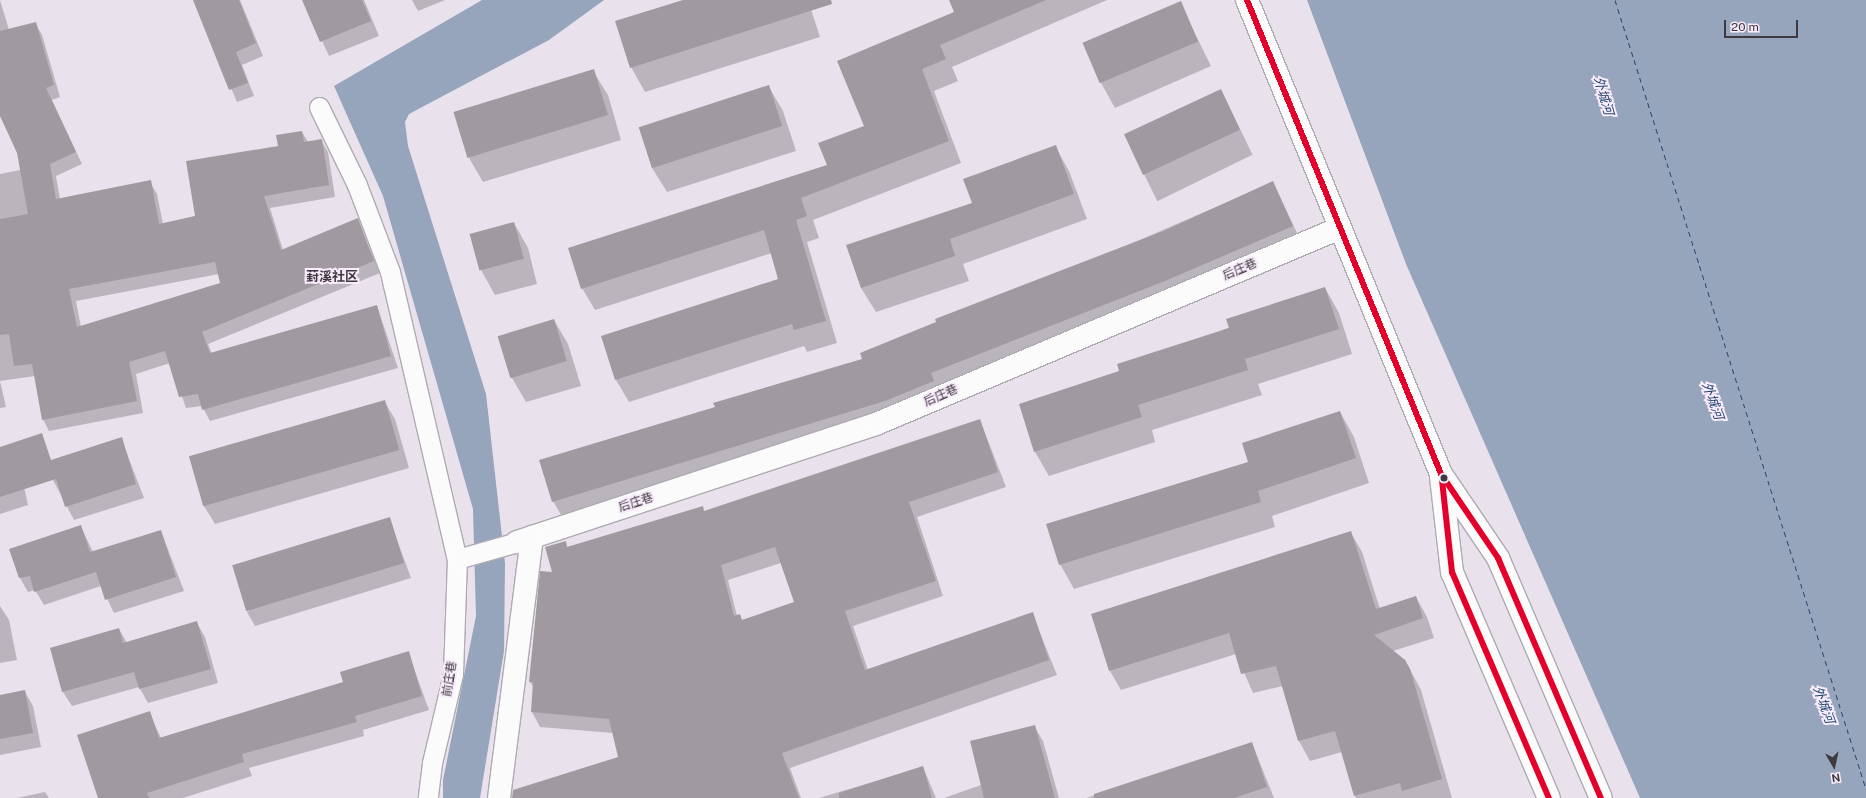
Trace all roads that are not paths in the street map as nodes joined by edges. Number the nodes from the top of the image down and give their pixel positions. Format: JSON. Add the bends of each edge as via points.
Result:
{"nodes":[{"id":1,"x":1247,"y":0,"type":"edge"},
{"id":2,"x":319,"y":107,"type":"dead end"},
{"id":3,"x":1340,"y":228,"type":"junction"},
{"id":4,"x":1441,"y":474,"type":"junction"},
{"id":5,"x":525,"y":540,"type":"junction"},
{"id":6,"x":457,"y":559,"type":"junction"},
{"id":7,"x":428,"y":798,"type":"edge"},
{"id":8,"x":499,"y":798,"type":"edge"},
{"id":9,"x":1549,"y":798,"type":"edge"},
{"id":10,"x":1601,"y":798,"type":"edge"}],
"edges":[{"from":1,"to":3,"type":"main road"},
{"from":2,"to":6,"type":"street","name":"前庄巷","via":[[357,185],[390,272]]},
{"from":3,"to":4,"type":"main road"},
{"from":3,"to":5,"type":"main road","name":"后庄巷","via":[[876,424]]},
{"from":4,"to":9,"type":"main road","via":[[1452,572]]},
{"from":4,"to":10,"type":"main road","via":[[1498,558]]},
{"from":5,"to":6,"type":"street","name":"后庄巷"},
{"from":5,"to":8,"type":"main road"},
{"from":6,"to":7,"type":"street","name":"前庄巷","via":[[453,674],[432,763]]}]}
